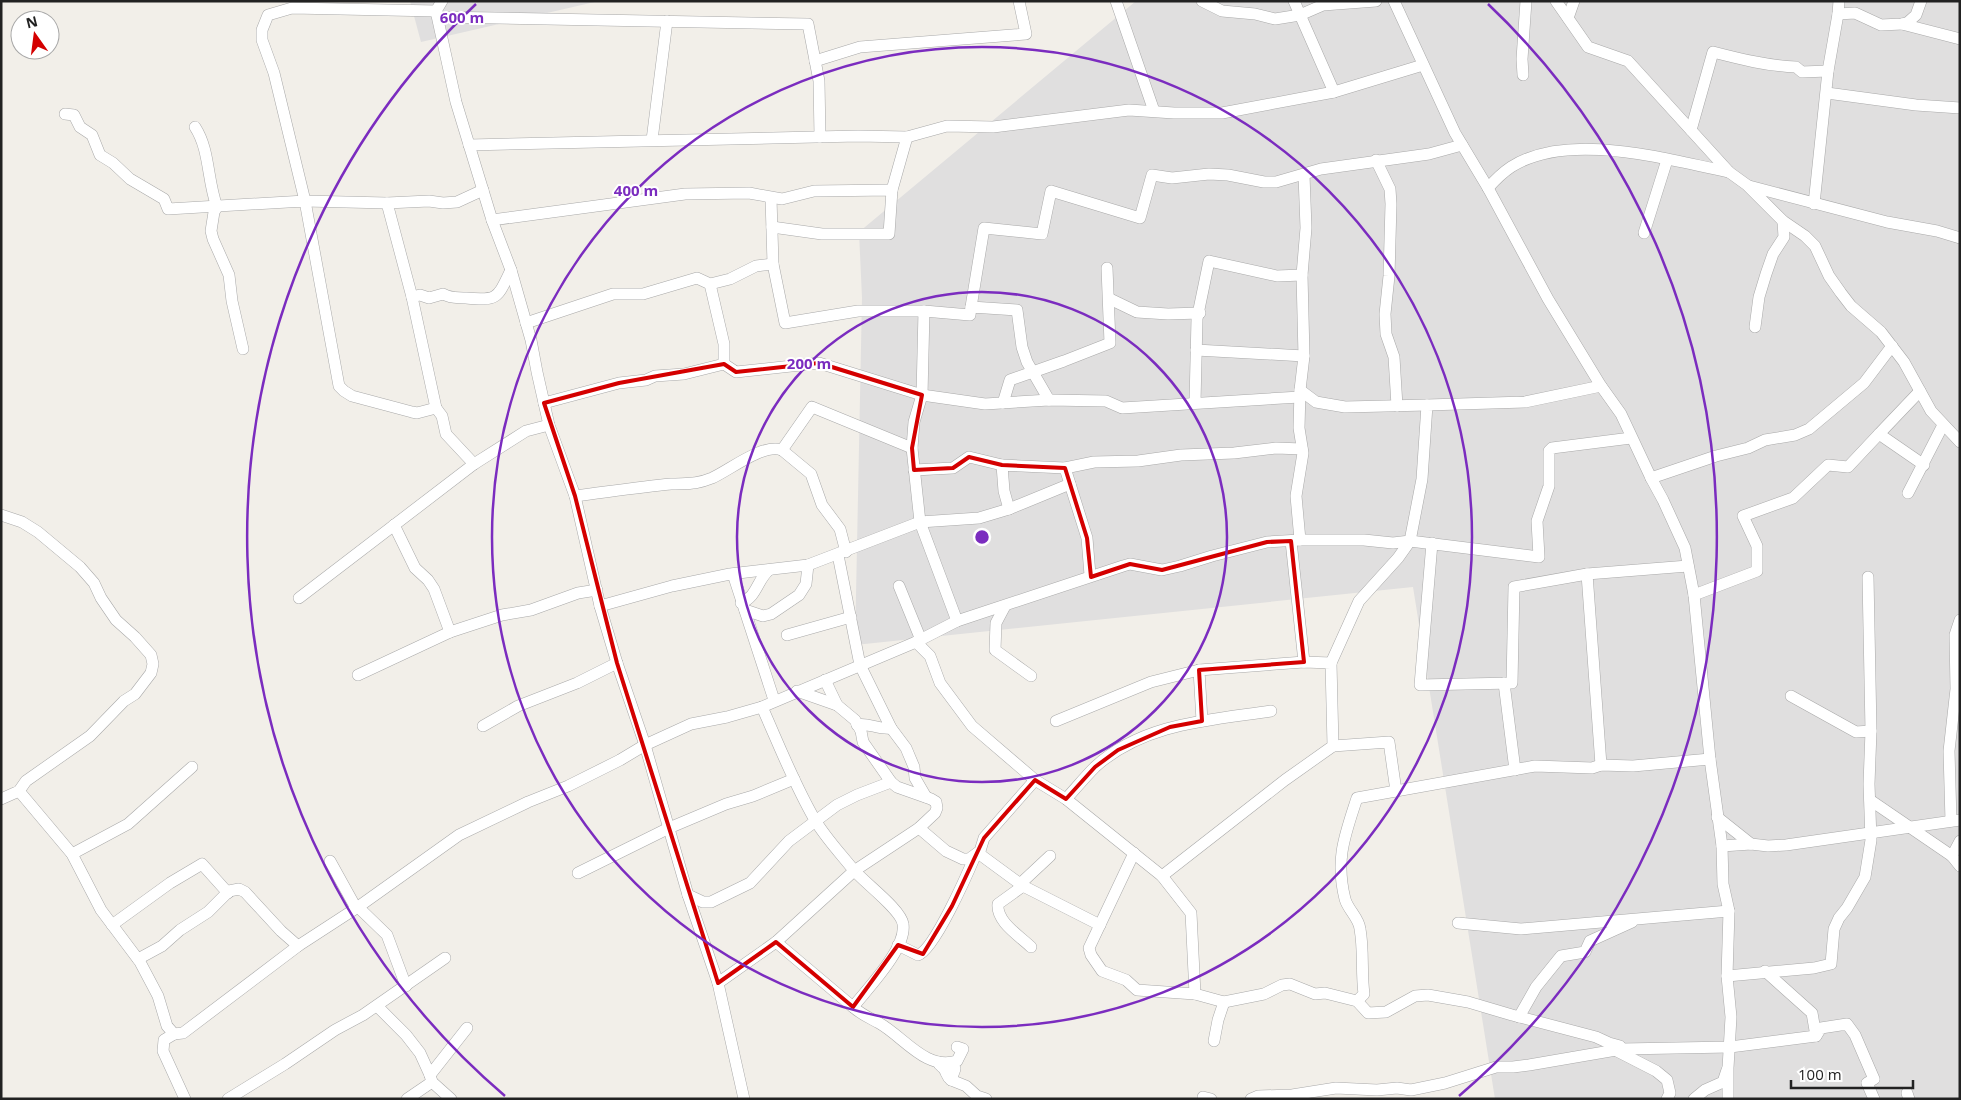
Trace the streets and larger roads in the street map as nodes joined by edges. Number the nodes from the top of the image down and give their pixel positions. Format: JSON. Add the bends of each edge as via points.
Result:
{"nodes":[{"id":1,"x":1019,"y":1,"type":"edge"},
{"id":2,"x":1116,"y":1,"type":"edge"},
{"id":3,"x":1202,"y":1,"type":"edge"},
{"id":4,"x":1294,"y":1,"type":"edge"},
{"id":5,"x":1376,"y":1,"type":"edge"},
{"id":6,"x":1394,"y":1,"type":"edge"},
{"id":7,"x":1526,"y":1,"type":"edge"},
{"id":8,"x":1556,"y":1,"type":"edge"},
{"id":9,"x":1574,"y":1,"type":"edge"},
{"id":10,"x":1838,"y":1,"type":"edge"},
{"id":11,"x":1921,"y":1,"type":"edge"},
{"id":12,"x":438,"y":10,"type":"edge"},
{"id":13,"x":1838,"y":14,"type":"junction"},
{"id":14,"x":1300,"y":15,"type":"junction"},
{"id":15,"x":1568,"y":18,"type":"junction"},
{"id":16,"x":667,"y":21,"type":"junction"},
{"id":17,"x":1902,"y":24,"type":"junction"},
{"id":18,"x":1960,"y":39,"type":"edge"},
{"id":19,"x":815,"y":61,"type":"junction"},
{"id":20,"x":1423,"y":65,"type":"junction"},
{"id":21,"x":1828,"y":71,"type":"junction"},
{"id":22,"x":1523,"y":75,"type":"dead end"},
{"id":23,"x":1334,"y":92,"type":"junction"},
{"id":24,"x":1827,"y":93,"type":"junction"},
{"id":25,"x":1960,"y":108,"type":"edge"},
{"id":26,"x":1154,"y":111,"type":"junction"},
{"id":27,"x":65,"y":114,"type":"dead end"},
{"id":28,"x":195,"y":127,"type":"dead end"},
{"id":29,"x":1691,"y":130,"type":"junction"},
{"id":30,"x":820,"y":137,"type":"junction"},
{"id":31,"x":907,"y":137,"type":"junction"},
{"id":32,"x":652,"y":140,"type":"junction"},
{"id":33,"x":1462,"y":144,"type":"junction"},
{"id":34,"x":469,"y":145,"type":"junction"},
{"id":35,"x":1376,"y":160,"type":"junction"},
{"id":36,"x":1667,"y":160,"type":"junction"},
{"id":37,"x":1729,"y":172,"type":"junction"},
{"id":38,"x":1304,"y":175,"type":"junction"},
{"id":39,"x":1747,"y":185,"type":"junction"},
{"id":40,"x":1488,"y":188,"type":"junction"},
{"id":41,"x":483,"y":190,"type":"junction"},
{"id":42,"x":892,"y":190,"type":"junction"},
{"id":43,"x":771,"y":198,"type":"junction"},
{"id":44,"x":305,"y":201,"type":"junction"},
{"id":45,"x":387,"y":203,"type":"junction"},
{"id":46,"x":1814,"y":204,"type":"junction"},
{"id":47,"x":217,"y":207,"type":"junction"},
{"id":48,"x":492,"y":220,"type":"junction"},
{"id":49,"x":1783,"y":221,"type":"junction"},
{"id":50,"x":772,"y":227,"type":"junction"},
{"id":51,"x":1644,"y":233,"type":"dead end"},
{"id":52,"x":1960,"y":238,"type":"edge"},
{"id":53,"x":774,"y":264,"type":"junction"},
{"id":54,"x":1107,"y":268,"type":"dead end"},
{"id":55,"x":512,"y":270,"type":"junction"},
{"id":56,"x":1302,"y":275,"type":"junction"},
{"id":57,"x":710,"y":284,"type":"junction"},
{"id":58,"x":412,"y":297,"type":"junction"},
{"id":59,"x":1110,"y":299,"type":"junction"},
{"id":60,"x":971,"y":307,"type":"junction"},
{"id":61,"x":924,"y":311,"type":"junction"},
{"id":62,"x":1200,"y":313,"type":"junction"},
{"id":63,"x":526,"y":323,"type":"junction"},
{"id":64,"x":1755,"y":327,"type":"dead end"},
{"id":65,"x":1892,"y":346,"type":"junction"},
{"id":66,"x":243,"y":349,"type":"dead end"},
{"id":67,"x":1196,"y":350,"type":"junction"},
{"id":68,"x":1304,"y":356,"type":"junction"},
{"id":69,"x":724,"y":364,"type":"junction"},
{"id":70,"x":1033,"y":373,"type":"junction"},
{"id":71,"x":1601,"y":386,"type":"junction"},
{"id":72,"x":1920,"y":392,"type":"junction"},
{"id":73,"x":1300,"y":394,"type":"junction"},
{"id":74,"x":922,"y":396,"type":"junction"},
{"id":75,"x":1049,"y":400,"type":"junction"},
{"id":76,"x":1195,"y":402,"type":"junction"},
{"id":77,"x":544,"y":403,"type":"junction"},
{"id":78,"x":1003,"y":403,"type":"junction"},
{"id":79,"x":1427,"y":405,"type":"junction"},
{"id":80,"x":1397,"y":406,"type":"junction"},
{"id":81,"x":436,"y":408,"type":"junction"},
{"id":82,"x":550,"y":425,"type":"junction"},
{"id":83,"x":1943,"y":425,"type":"junction"},
{"id":84,"x":1879,"y":434,"type":"junction"},
{"id":85,"x":1631,"y":438,"type":"junction"},
{"id":86,"x":1960,"y":442,"type":"edge"},
{"id":87,"x":912,"y":448,"type":"junction"},
{"id":88,"x":1302,"y":449,"type":"junction"},
{"id":89,"x":782,"y":450,"type":"junction"},
{"id":90,"x":474,"y":464,"type":"junction"},
{"id":91,"x":1002,"y":465,"type":"junction"},
{"id":92,"x":1924,"y":465,"type":"junction"},
{"id":93,"x":1065,"y":468,"type":"junction"},
{"id":94,"x":914,"y":470,"type":"junction"},
{"id":95,"x":1651,"y":478,"type":"junction"},
{"id":96,"x":1070,"y":484,"type":"junction"},
{"id":97,"x":1908,"y":493,"type":"dead end"},
{"id":98,"x":575,"y":496,"type":"junction"},
{"id":99,"x":1009,"y":509,"type":"junction"},
{"id":100,"x":1,"y":515,"type":"edge"},
{"id":101,"x":920,"y":522,"type":"junction"},
{"id":102,"x":394,"y":525,"type":"junction"},
{"id":103,"x":1295,"y":540,"type":"junction"},
{"id":104,"x":1410,"y":541,"type":"junction"},
{"id":105,"x":1432,"y":543,"type":"junction"},
{"id":106,"x":842,"y":553,"type":"junction"},
{"id":107,"x":808,"y":565,"type":"junction"},
{"id":108,"x":1688,"y":566,"type":"junction"},
{"id":109,"x":769,"y":570,"type":"junction"},
{"id":110,"x":733,"y":574,"type":"junction"},
{"id":111,"x":1587,"y":574,"type":"junction"},
{"id":112,"x":1090,"y":576,"type":"junction"},
{"id":113,"x":1868,"y":577,"type":"dead end"},
{"id":114,"x":899,"y":586,"type":"dead end"},
{"id":115,"x":598,"y":590,"type":"junction"},
{"id":116,"x":1694,"y":595,"type":"junction"},
{"id":117,"x":300,"y":598,"type":"dead end"},
{"id":118,"x":600,"y":606,"type":"junction"},
{"id":119,"x":1005,"y":606,"type":"junction"},
{"id":120,"x":743,"y":607,"type":"junction"},
{"id":121,"x":851,"y":617,"type":"junction"},
{"id":122,"x":1960,"y":620,"type":"edge"},
{"id":123,"x":957,"y":622,"type":"junction"},
{"id":124,"x":450,"y":632,"type":"junction"},
{"id":125,"x":787,"y":635,"type":"dead end"},
{"id":126,"x":918,"y":641,"type":"junction"},
{"id":127,"x":1957,"y":659,"type":"edge"},
{"id":128,"x":1304,"y":662,"type":"junction"},
{"id":129,"x":617,"y":663,"type":"junction"},
{"id":130,"x":1331,"y":663,"type":"junction"},
{"id":131,"x":860,"y":665,"type":"junction"},
{"id":132,"x":1199,"y":670,"type":"junction"},
{"id":133,"x":358,"y":675,"type":"dead end"},
{"id":134,"x":1031,"y":676,"type":"dead end"},
{"id":135,"x":825,"y":680,"type":"junction"},
{"id":136,"x":1504,"y":683,"type":"junction"},
{"id":137,"x":798,"y":691,"type":"junction"},
{"id":138,"x":1791,"y":696,"type":"dead end"},
{"id":139,"x":774,"y":700,"type":"junction"},
{"id":140,"x":1958,"y":704,"type":"edge"},
{"id":141,"x":837,"y":705,"type":"junction"},
{"id":142,"x":762,"y":707,"type":"junction"},
{"id":143,"x":1271,"y":711,"type":"dead end"},
{"id":144,"x":1056,"y":721,"type":"dead end"},
{"id":145,"x":1202,"y":721,"type":"junction"},
{"id":146,"x":857,"y":724,"type":"junction"},
{"id":147,"x":483,"y":726,"type":"dead end"},
{"id":148,"x":891,"y":728,"type":"junction"},
{"id":149,"x":1871,"y":731,"type":"junction"},
{"id":150,"x":645,"y":745,"type":"junction"},
{"id":151,"x":1333,"y":746,"type":"junction"},
{"id":152,"x":1710,"y":759,"type":"junction"},
{"id":153,"x":1601,"y":765,"type":"junction"},
{"id":154,"x":192,"y":767,"type":"dead end"},
{"id":155,"x":1515,"y":770,"type":"junction"},
{"id":156,"x":914,"y":778,"type":"junction"},
{"id":157,"x":794,"y":779,"type":"junction"},
{"id":158,"x":1035,"y":780,"type":"junction"},
{"id":159,"x":893,"y":784,"type":"junction"},
{"id":160,"x":19,"y":791,"type":"junction"},
{"id":161,"x":1396,"y":791,"type":"junction"},
{"id":162,"x":926,"y":797,"type":"junction"},
{"id":163,"x":1,"y":799,"type":"edge"},
{"id":164,"x":1066,"y":799,"type":"junction"},
{"id":165,"x":1870,"y":800,"type":"junction"},
{"id":166,"x":1717,"y":817,"type":"junction"},
{"id":167,"x":1955,"y":820,"type":"edge"},
{"id":168,"x":816,"y":822,"type":"junction"},
{"id":169,"x":1908,"y":826,"type":"junction"},
{"id":170,"x":669,"y":828,"type":"junction"},
{"id":171,"x":919,"y":828,"type":"junction"},
{"id":172,"x":1871,"y":831,"type":"junction"},
{"id":173,"x":1960,"y":841,"type":"edge"},
{"id":174,"x":1751,"y":844,"type":"junction"},
{"id":175,"x":1722,"y":846,"type":"junction"},
{"id":176,"x":1134,"y":853,"type":"junction"},
{"id":177,"x":72,"y":854,"type":"junction"},
{"id":178,"x":977,"y":855,"type":"junction"},
{"id":179,"x":1050,"y":856,"type":"dead end"},
{"id":180,"x":1952,"y":856,"type":"junction"},
{"id":181,"x":330,"y":861,"type":"dead end"},
{"id":182,"x":1960,"y":866,"type":"edge"},
{"id":183,"x":854,"y":871,"type":"junction"},
{"id":184,"x":578,"y":873,"type":"dead end"},
{"id":185,"x":1162,"y":876,"type":"junction"},
{"id":186,"x":1021,"y":885,"type":"junction"},
{"id":187,"x":228,"y":893,"type":"junction"},
{"id":188,"x":688,"y":895,"type":"junction"},
{"id":189,"x":357,"y":907,"type":"junction"},
{"id":190,"x":1729,"y":911,"type":"junction"},
{"id":191,"x":1640,"y":918,"type":"junction"},
{"id":192,"x":1458,"y":923,"type":"dead end"},
{"id":193,"x":112,"y":925,"type":"junction"},
{"id":194,"x":1100,"y":925,"type":"junction"},
{"id":195,"x":776,"y":942,"type":"junction"},
{"id":196,"x":898,"y":945,"type":"junction"},
{"id":197,"x":298,"y":946,"type":"junction"},
{"id":198,"x":1031,"y":947,"type":"dead end"},
{"id":199,"x":445,"y":958,"type":"dead end"},
{"id":200,"x":138,"y":959,"type":"junction"},
{"id":201,"x":1765,"y":972,"type":"junction"},
{"id":202,"x":1726,"y":976,"type":"junction"},
{"id":203,"x":718,"y":983,"type":"junction"},
{"id":204,"x":406,"y":986,"type":"junction"},
{"id":205,"x":1195,"y":994,"type":"junction"},
{"id":206,"x":1357,"y":1001,"type":"junction"},
{"id":207,"x":1224,"y":1002,"type":"junction"},
{"id":208,"x":376,"y":1006,"type":"junction"},
{"id":209,"x":853,"y":1007,"type":"junction"},
{"id":210,"x":1519,"y":1017,"type":"junction"},
{"id":211,"x":467,"y":1028,"type":"dead end"},
{"id":212,"x":174,"y":1034,"type":"junction"},
{"id":213,"x":1816,"y":1036,"type":"junction"},
{"id":214,"x":1214,"y":1041,"type":"dead end"},
{"id":215,"x":957,"y":1047,"type":"dead end"},
{"id":216,"x":1730,"y":1047,"type":"junction"},
{"id":217,"x":1619,"y":1050,"type":"junction"},
{"id":218,"x":943,"y":1062,"type":"junction"},
{"id":219,"x":1728,"y":1068,"type":"junction"},
{"id":220,"x":431,"y":1078,"type":"junction"},
{"id":221,"x":1335,"y":1093,"type":"edge"},
{"id":222,"x":241,"y":1096,"type":"edge"},
{"id":223,"x":185,"y":1099,"type":"edge"},
{"id":224,"x":228,"y":1099,"type":"edge"},
{"id":225,"x":407,"y":1099,"type":"edge"},
{"id":226,"x":451,"y":1099,"type":"edge"},
{"id":227,"x":744,"y":1099,"type":"edge"},
{"id":228,"x":986,"y":1099,"type":"edge"},
{"id":229,"x":1251,"y":1099,"type":"edge"},
{"id":230,"x":1667,"y":1099,"type":"edge"},
{"id":231,"x":1694,"y":1099,"type":"edge"},
{"id":232,"x":1728,"y":1099,"type":"edge"},
{"id":233,"x":1874,"y":1099,"type":"edge"}],
"edges":[{"from":1,"to":19,"type":"street","via":[[1026,34],[860,47]]},
{"from":2,"to":26,"type":"street"},
{"from":3,"to":14,"type":"street","via":[[1222,11],[1275,19]]},
{"from":4,"to":14,"type":"street"},
{"from":5,"to":14,"type":"street","via":[[1323,5]]},
{"from":6,"to":20,"type":"street"},
{"from":7,"to":22,"type":"street"},
{"from":8,"to":15,"type":"street"},
{"from":9,"to":15,"type":"street"},
{"from":10,"to":13,"type":"street"},
{"from":11,"to":17,"type":"street","via":[[1916,15]]},
{"from":12,"to":16,"type":"street"},
{"from":12,"to":34,"type":"street","via":[[456,102]]},
{"from":12,"to":44,"type":"street","via":[[292,8],[268,15],[262,40],[274,73]]},
{"from":13,"to":17,"type":"street","via":[[1855,13],[1881,24]]},
{"from":13,"to":21,"type":"street"},
{"from":14,"to":23,"type":"street"},
{"from":15,"to":29,"type":"street","via":[[1588,47],[1628,61]]},
{"from":16,"to":19,"type":"street","via":[[808,24]]},
{"from":16,"to":32,"type":"street"},
{"from":17,"to":18,"type":"street"},
{"from":19,"to":30,"type":"street","via":[[819,81]]},
{"from":20,"to":23,"type":"street"},
{"from":20,"to":33,"type":"street"},
{"from":21,"to":24,"type":"street"},
{"from":21,"to":29,"type":"street","via":[[1802,72],[1796,66],[1713,52]]},
{"from":23,"to":26,"type":"street","via":[[1222,113]]},
{"from":24,"to":25,"type":"street"},
{"from":24,"to":46,"type":"street"},
{"from":26,"to":31,"type":"street","via":[[1129,110],[994,127],[947,126]]},
{"from":27,"to":47,"type":"street","via":[[74,115],[80,127],[92,135],[100,155],[130,179],[164,199],[168,209]]},
{"from":28,"to":47,"type":"street","via":[[205,147],[209,183]]},
{"from":29,"to":37,"type":"street"},
{"from":30,"to":31,"type":"street"},
{"from":30,"to":32,"type":"street"},
{"from":31,"to":42,"type":"street"},
{"from":32,"to":34,"type":"street"},
{"from":33,"to":35,"type":"street","via":[[1429,154]]},
{"from":33,"to":40,"type":"street"},
{"from":34,"to":41,"type":"street"},
{"from":35,"to":38,"type":"street"},
{"from":35,"to":80,"type":"street","via":[[1390,189],[1392,204],[1385,314],[1386,334],[1394,357]]},
{"from":36,"to":37,"type":"street"},
{"from":36,"to":40,"type":"street","via":[[1608,150],[1556,152],[1512,167]]},
{"from":36,"to":51,"type":"street"},
{"from":37,"to":39,"type":"street"},
{"from":38,"to":56,"type":"street","via":[[1306,228]]},
{"from":38,"to":60,"type":"street","via":[[1264,182],[1228,175],[1172,178],[1152,175],[1140,218],[1051,192],[1042,234],[984,228]]},
{"from":39,"to":46,"type":"street"},
{"from":39,"to":49,"type":"street"},
{"from":40,"to":71,"type":"street","via":[[1548,299]]},
{"from":41,"to":45,"type":"street","via":[[457,202]]},
{"from":41,"to":48,"type":"street"},
{"from":42,"to":43,"type":"street","via":[[814,192],[790,199]]},
{"from":42,"to":50,"type":"street","via":[[889,234],[822,234]]},
{"from":43,"to":48,"type":"street","via":[[749,193],[685,194]]},
{"from":43,"to":50,"type":"street"},
{"from":44,"to":45,"type":"street"},
{"from":44,"to":47,"type":"street"},
{"from":44,"to":81,"type":"street","via":[[339,386],[352,396],[412,412]]},
{"from":45,"to":58,"type":"street"},
{"from":46,"to":52,"type":"street"},
{"from":47,"to":66,"type":"street","via":[[211,231],[229,275]]},
{"from":48,"to":55,"type":"street"},
{"from":49,"to":64,"type":"street","via":[[1784,237],[1766,274]]},
{"from":49,"to":65,"type":"street","via":[[1815,246],[1829,276],[1851,306]]},
{"from":50,"to":53,"type":"street"},
{"from":53,"to":57,"type":"street","via":[[756,266],[730,279]]},
{"from":53,"to":61,"type":"street","via":[[785,323],[858,311]]},
{"from":54,"to":59,"type":"street"},
{"from":55,"to":58,"type":"street","via":[[495,298],[451,298],[443,294],[429,298]]},
{"from":55,"to":63,"type":"street"},
{"from":56,"to":62,"type":"street","via":[[1277,276],[1209,261]]},
{"from":56,"to":68,"type":"street"},
{"from":57,"to":63,"type":"street","via":[[697,278],[643,294],[613,294]]},
{"from":57,"to":69,"type":"street","via":[[724,344]]},
{"from":58,"to":81,"type":"street"},
{"from":59,"to":62,"type":"street","via":[[1136,312]]},
{"from":59,"to":70,"type":"street","via":[[1110,343]]},
{"from":60,"to":61,"type":"street","via":[[970,314]]},
{"from":60,"to":70,"type":"street","via":[[1017,310],[1022,347]]},
{"from":61,"to":74,"type":"street"},
{"from":62,"to":67,"type":"street"},
{"from":63,"to":77,"type":"street"},
{"from":65,"to":72,"type":"street"},
{"from":65,"to":95,"type":"street","via":[[1864,383],[1809,429],[1765,440]]},
{"from":67,"to":68,"type":"street"},
{"from":67,"to":76,"type":"street"},
{"from":68,"to":73,"type":"street"},
{"from":69,"to":74,"type":"street","via":[[736,372],[819,363]]},
{"from":69,"to":77,"type":"street","via":[[684,374],[619,383]]},
{"from":70,"to":75,"type":"street"},
{"from":70,"to":78,"type":"street","via":[[1010,380]]},
{"from":71,"to":79,"type":"street","via":[[1525,402]]},
{"from":71,"to":85,"type":"street","via":[[1621,414]]},
{"from":72,"to":83,"type":"street"},
{"from":72,"to":84,"type":"street"},
{"from":73,"to":76,"type":"street"},
{"from":73,"to":80,"type":"street","via":[[1328,405]]},
{"from":73,"to":88,"type":"street"},
{"from":74,"to":78,"type":"street","via":[[985,404]]},
{"from":74,"to":87,"type":"street","via":[[914,422]]},
{"from":75,"to":76,"type":"street","via":[[1106,401],[1122,408]]},
{"from":75,"to":78,"type":"street"},
{"from":77,"to":82,"type":"street"},
{"from":79,"to":80,"type":"street"},
{"from":79,"to":104,"type":"street","via":[[1422,479]]},
{"from":81,"to":90,"type":"street","via":[[442,416],[446,434]]},
{"from":82,"to":90,"type":"street","via":[[526,431]]},
{"from":82,"to":98,"type":"street"},
{"from":83,"to":86,"type":"street"},
{"from":83,"to":92,"type":"street"},
{"from":84,"to":92,"type":"street"},
{"from":84,"to":116,"type":"street","via":[[1848,467],[1828,466],[1793,498],[1742,516],[1757,546],[1757,571]]},
{"from":85,"to":95,"type":"street"},
{"from":85,"to":105,"type":"street","via":[[1549,451],[1549,486],[1538,521],[1538,557]]},
{"from":87,"to":89,"type":"street","via":[[812,407]]},
{"from":87,"to":94,"type":"street"},
{"from":88,"to":93,"type":"street","via":[[1270,448],[1138,461],[1112,460]]},
{"from":88,"to":103,"type":"street"},
{"from":89,"to":98,"type":"street","via":[[777,448],[758,453],[712,478],[691,485],[672,484]]},
{"from":89,"to":106,"type":"street","via":[[811,474],[822,505],[840,529]]},
{"from":90,"to":102,"type":"street"},
{"from":91,"to":93,"type":"street"},
{"from":91,"to":94,"type":"street","via":[[969,457],[953,468]]},
{"from":91,"to":99,"type":"street"},
{"from":92,"to":97,"type":"street"},
{"from":93,"to":96,"type":"street"},
{"from":94,"to":101,"type":"street"},
{"from":95,"to":108,"type":"street","via":[[1685,548]]},
{"from":96,"to":99,"type":"street"},
{"from":96,"to":112,"type":"street","via":[[1087,538]]},
{"from":98,"to":115,"type":"street"},
{"from":99,"to":101,"type":"street","via":[[979,518]]},
{"from":100,"to":160,"type":"street","via":[[38,532],[80,567],[94,583],[116,620],[151,655],[153,664],[151,673],[135,694],[90,736],[26,781]]},
{"from":101,"to":106,"type":"street"},
{"from":101,"to":123,"type":"street"},
{"from":102,"to":117,"type":"street"},
{"from":102,"to":124,"type":"street","via":[[415,568],[434,589]]},
{"from":103,"to":104,"type":"street"},
{"from":103,"to":112,"type":"street","via":[[1267,542],[1162,570],[1130,564]]},
{"from":103,"to":128,"type":"street"},
{"from":104,"to":105,"type":"street"},
{"from":104,"to":130,"type":"street","via":[[1359,601]]},
{"from":105,"to":136,"type":"street","via":[[1420,685]]},
{"from":106,"to":107,"type":"street"},
{"from":106,"to":121,"type":"street"},
{"from":107,"to":109,"type":"street"},
{"from":107,"to":120,"type":"street","via":[[806,584],[799,595],[771,614],[763,616]]},
{"from":108,"to":111,"type":"street"},
{"from":108,"to":116,"type":"street"},
{"from":109,"to":110,"type":"street"},
{"from":109,"to":120,"type":"street"},
{"from":110,"to":118,"type":"street","via":[[672,586]]},
{"from":110,"to":120,"type":"street"},
{"from":111,"to":136,"type":"street","via":[[1514,587],[1512,683]]},
{"from":111,"to":153,"type":"street"},
{"from":112,"to":119,"type":"street"},
{"from":113,"to":149,"type":"street"},
{"from":114,"to":126,"type":"street"},
{"from":115,"to":118,"type":"street"},
{"from":115,"to":124,"type":"street","via":[[578,593]]},
{"from":116,"to":152,"type":"street"},
{"from":118,"to":129,"type":"street"},
{"from":119,"to":123,"type":"street"},
{"from":119,"to":134,"type":"street","via":[[996,623],[995,650]]},
{"from":120,"to":139,"type":"street"},
{"from":121,"to":125,"type":"street"},
{"from":121,"to":131,"type":"street"},
{"from":122,"to":127,"type":"street","via":[[1955,635]]},
{"from":123,"to":126,"type":"street"},
{"from":124,"to":133,"type":"street"},
{"from":126,"to":131,"type":"street"},
{"from":126,"to":158,"type":"street","via":[[930,656],[940,682],[972,726]]},
{"from":127,"to":140,"type":"street"},
{"from":128,"to":130,"type":"street"},
{"from":128,"to":132,"type":"street"},
{"from":129,"to":147,"type":"street","via":[[518,706]]},
{"from":129,"to":150,"type":"street"},
{"from":130,"to":151,"type":"street"},
{"from":131,"to":135,"type":"street"},
{"from":131,"to":148,"type":"street"},
{"from":132,"to":144,"type":"street","via":[[1151,682]]},
{"from":132,"to":145,"type":"street"},
{"from":135,"to":137,"type":"street"},
{"from":135,"to":141,"type":"street"},
{"from":136,"to":155,"type":"street"},
{"from":137,"to":139,"type":"street"},
{"from":137,"to":141,"type":"street"},
{"from":138,"to":149,"type":"street","via":[[1856,732]]},
{"from":139,"to":142,"type":"street"},
{"from":140,"to":167,"type":"street","via":[[1949,751]]},
{"from":141,"to":146,"type":"street"},
{"from":142,"to":150,"type":"street","via":[[691,724]]},
{"from":142,"to":157,"type":"street"},
{"from":143,"to":145,"type":"street"},
{"from":145,"to":164,"type":"street","via":[[1170,727],[1118,750],[1095,767]]},
{"from":146,"to":148,"type":"street"},
{"from":146,"to":159,"type":"street","via":[[863,742]]},
{"from":148,"to":156,"type":"street","via":[[906,748],[914,768]]},
{"from":149,"to":165,"type":"street"},
{"from":150,"to":170,"type":"street"},
{"from":150,"to":189,"type":"street","via":[[568,786],[459,835]]},
{"from":151,"to":161,"type":"street","via":[[1389,742]]},
{"from":151,"to":185,"type":"street"},
{"from":152,"to":153,"type":"street","via":[[1633,766]]},
{"from":152,"to":166,"type":"street"},
{"from":153,"to":155,"type":"street","via":[[1592,768],[1535,766]]},
{"from":154,"to":177,"type":"street","via":[[128,824]]},
{"from":155,"to":161,"type":"street"},
{"from":156,"to":159,"type":"street"},
{"from":156,"to":162,"type":"street"},
{"from":157,"to":168,"type":"street"},
{"from":157,"to":170,"type":"street"},
{"from":158,"to":164,"type":"street"},
{"from":158,"to":178,"type":"street","via":[[984,838]]},
{"from":159,"to":162,"type":"street"},
{"from":159,"to":168,"type":"street","via":[[857,795],[837,805]]},
{"from":160,"to":163,"type":"street"},
{"from":160,"to":177,"type":"street"},
{"from":161,"to":206,"type":"street","via":[[1357,798],[1342,847],[1340,865],[1345,900],[1360,926],[1364,949],[1364,994]]},
{"from":162,"to":171,"type":"street","via":[[936,802],[937,808]]},
{"from":164,"to":176,"type":"street"},
{"from":165,"to":169,"type":"street"},
{"from":165,"to":172,"type":"street"},
{"from":166,"to":174,"type":"street"},
{"from":166,"to":175,"type":"street"},
{"from":167,"to":169,"type":"street"},
{"from":168,"to":183,"type":"street"},
{"from":168,"to":188,"type":"street","via":[[789,841],[750,883],[711,902]]},
{"from":169,"to":172,"type":"street"},
{"from":169,"to":180,"type":"street"},
{"from":170,"to":184,"type":"street"},
{"from":170,"to":188,"type":"street"},
{"from":171,"to":178,"type":"street","via":[[946,851],[963,859]]},
{"from":171,"to":183,"type":"street"},
{"from":172,"to":174,"type":"street","via":[[1786,845]]},
{"from":172,"to":201,"type":"street","via":[[1867,871],[1834,929],[1831,964]]},
{"from":173,"to":180,"type":"street"},
{"from":174,"to":175,"type":"street"},
{"from":175,"to":190,"type":"street","via":[[1723,884]]},
{"from":176,"to":185,"type":"street"},
{"from":176,"to":194,"type":"street"},
{"from":177,"to":193,"type":"street"},
{"from":178,"to":186,"type":"street"},
{"from":178,"to":196,"type":"street","via":[[926,950],[918,955]]},
{"from":179,"to":186,"type":"street"},
{"from":180,"to":182,"type":"street"},
{"from":181,"to":189,"type":"street"},
{"from":183,"to":195,"type":"street"},
{"from":183,"to":196,"type":"street","via":[[902,919],[904,925]]},
{"from":185,"to":205,"type":"street","via":[[1192,913]]},
{"from":186,"to":194,"type":"street"},
{"from":186,"to":198,"type":"street","via":[[998,904],[998,910],[1003,920]]},
{"from":187,"to":193,"type":"street","via":[[202,864],[170,882]]},
{"from":187,"to":197,"type":"street","via":[[238,889],[245,892]]},
{"from":187,"to":200,"type":"street","via":[[162,946]]},
{"from":188,"to":203,"type":"street"},
{"from":189,"to":197,"type":"street"},
{"from":189,"to":204,"type":"street","via":[[387,935]]},
{"from":190,"to":191,"type":"street"},
{"from":190,"to":202,"type":"street"},
{"from":191,"to":192,"type":"street","via":[[1521,929]]},
{"from":191,"to":210,"type":"street","via":[[1590,941],[1585,952],[1561,956],[1536,987]]},
{"from":193,"to":200,"type":"street"},
{"from":194,"to":205,"type":"street","via":[[1090,948],[1102,971],[1126,980],[1137,990]]},
{"from":195,"to":203,"type":"street"},
{"from":195,"to":209,"type":"street"},
{"from":196,"to":209,"type":"street"},
{"from":197,"to":212,"type":"street","via":[[183,1032]]},
{"from":199,"to":204,"type":"street"},
{"from":200,"to":212,"type":"street","via":[[158,996],[167,1026]]},
{"from":201,"to":202,"type":"street"},
{"from":201,"to":213,"type":"street","via":[[1812,1013]]},
{"from":202,"to":216,"type":"street","via":[[1731,1017]]},
{"from":203,"to":227,"type":"street"},
{"from":204,"to":208,"type":"street"},
{"from":205,"to":207,"type":"street"},
{"from":206,"to":207,"type":"street","via":[[1325,993],[1315,994],[1290,984],[1264,994]]},
{"from":206,"to":210,"type":"street","via":[[1368,1012],[1386,1012],[1415,996],[1428,995],[1468,1002]]},
{"from":207,"to":214,"type":"street"},
{"from":208,"to":220,"type":"street","via":[[420,1053]]},
{"from":208,"to":222,"type":"street","via":[[335,1030]]},
{"from":209,"to":218,"type":"street","via":[[912,1049]]},
{"from":210,"to":217,"type":"street","via":[[1596,1037],[1620,1046]]},
{"from":211,"to":220,"type":"street"},
{"from":212,"to":223,"type":"street","via":[[164,1040],[163,1051]]},
{"from":213,"to":216,"type":"street"},
{"from":213,"to":233,"type":"street","via":[[1821,1028],[1847,1024],[1856,1035],[1874,1079],[1867,1083]]},
{"from":215,"to":218,"type":"street","via":[[962,1049],[958,1061]]},
{"from":216,"to":217,"type":"street"},
{"from":216,"to":219,"type":"street"},
{"from":217,"to":221,"type":"street","via":[[1496,1067],[1410,1090],[1397,1088]]},
{"from":217,"to":230,"type":"street","via":[[1667,1080],[1670,1093]]},
{"from":218,"to":228,"type":"street","via":[[939,1066],[946,1076]]},
{"from":219,"to":231,"type":"street","via":[[1722,1082]]},
{"from":219,"to":232,"type":"street"},
{"from":220,"to":225,"type":"street"},
{"from":220,"to":226,"type":"street"},
{"from":221,"to":229,"type":"street"},
{"from":222,"to":224,"type":"street"}]}
